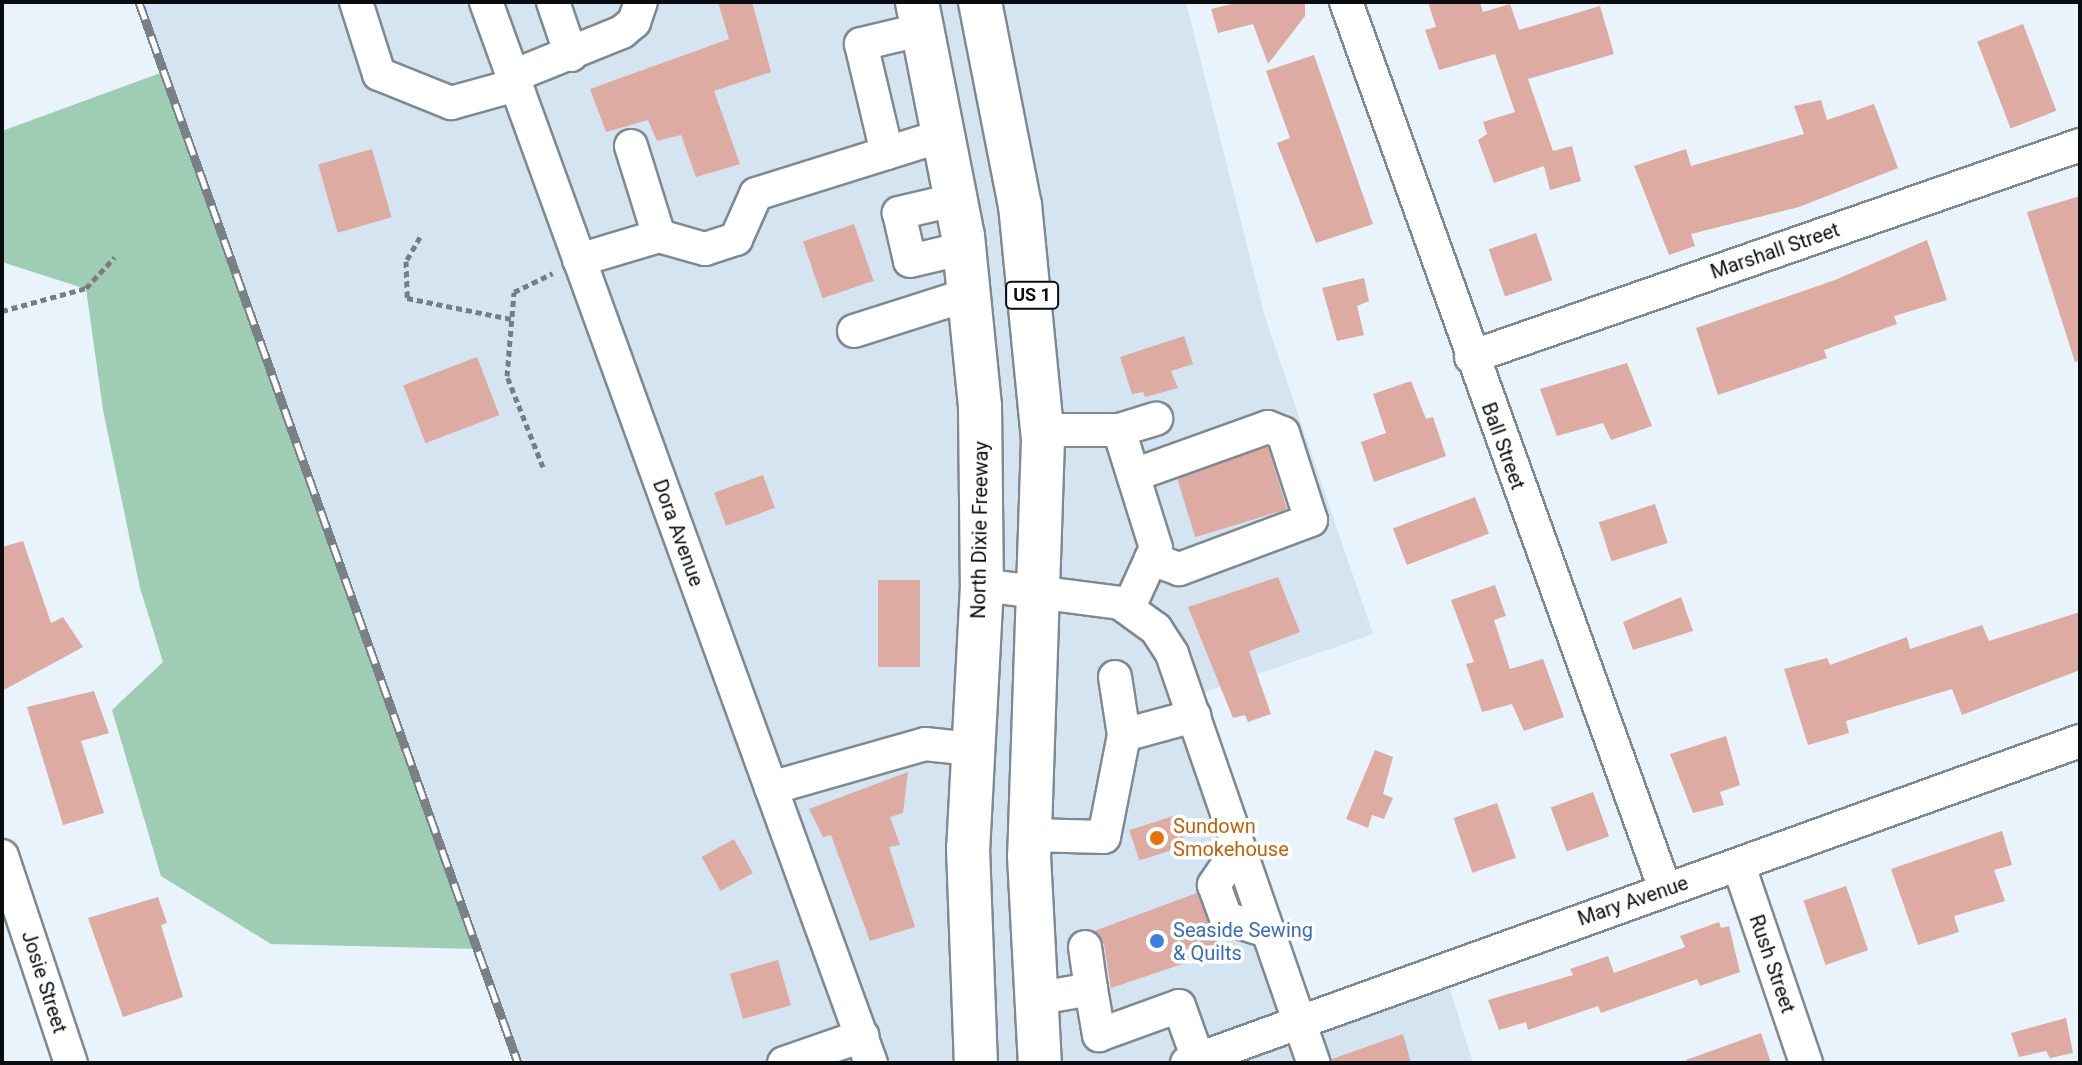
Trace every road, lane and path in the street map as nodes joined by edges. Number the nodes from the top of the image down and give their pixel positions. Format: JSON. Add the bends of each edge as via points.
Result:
{"nodes":[{"id":1,"x":356,"y":2,"type":"edge"},
{"id":2,"x":486,"y":2,"type":"edge"},
{"id":3,"x":553,"y":2,"type":"edge"},
{"id":4,"x":641,"y":2,"type":"edge"},
{"id":5,"x":980,"y":2,"type":"edge"},
{"id":6,"x":1346,"y":2,"type":"edge"},
{"id":7,"x":921,"y":15,"type":"edge"},
{"id":8,"x":571,"y":55,"type":"junction"},
{"id":9,"x":514,"y":80,"type":"junction"},
{"id":10,"x":947,"y":134,"type":"junction"},
{"id":11,"x":2080,"y":145,"type":"edge"},
{"id":12,"x":631,"y":146,"type":"dead end"},
{"id":13,"x":887,"y":153,"type":"junction"},
{"id":14,"x":958,"y":199,"type":"junction"},
{"id":15,"x":659,"y":236,"type":"junction"},
{"id":16,"x":420,"y":237,"type":"dead end"},
{"id":17,"x":965,"y":248,"type":"junction"},
{"id":18,"x":115,"y":257,"type":"dead end"},
{"id":19,"x":579,"y":260,"type":"junction"},
{"id":20,"x":970,"y":294,"type":"junction"},
{"id":21,"x":2,"y":311,"type":"edge"},
{"id":22,"x":511,"y":319,"type":"junction"},
{"id":23,"x":854,"y":331,"type":"dead end"},
{"id":24,"x":1471,"y":357,"type":"junction"},
{"id":25,"x":1156,"y":419,"type":"dead end"},
{"id":26,"x":1043,"y":430,"type":"junction"},
{"id":27,"x":1119,"y":430,"type":"junction"},
{"id":28,"x":543,"y":467,"type":"dead end"},
{"id":29,"x":1134,"y":475,"type":"junction"},
{"id":30,"x":1151,"y":559,"type":"junction"},
{"id":31,"x":982,"y":585,"type":"junction"},
{"id":32,"x":1042,"y":592,"type":"junction"},
{"id":33,"x":1129,"y":607,"type":"junction"},
{"id":34,"x":1115,"y":677,"type":"dead end"},
{"id":35,"x":1194,"y":716,"type":"junction"},
{"id":36,"x":1124,"y":735,"type":"junction"},
{"id":37,"x":2080,"y":741,"type":"edge"},
{"id":38,"x":972,"y":749,"type":"junction"},
{"id":39,"x":771,"y":788,"type":"junction"},
{"id":40,"x":1030,"y":835,"type":"junction"},
{"id":41,"x":2,"y":856,"type":"edge"},
{"id":42,"x":1739,"y":866,"type":"junction"},
{"id":43,"x":1665,"y":889,"type":"junction"},
{"id":44,"x":1085,"y":947,"type":"dead end"},
{"id":45,"x":1091,"y":989,"type":"junction"},
{"id":46,"x":1034,"y":999,"type":"junction"},
{"id":47,"x":1299,"y":1023,"type":"junction"},
{"id":48,"x":866,"y":1049,"type":"edge"},
{"id":49,"x":1193,"y":1061,"type":"edge"},
{"id":50,"x":71,"y":1063,"type":"edge"},
{"id":51,"x":784,"y":1063,"type":"edge"},
{"id":52,"x":976,"y":1063,"type":"edge"},
{"id":53,"x":1040,"y":1063,"type":"edge"},
{"id":54,"x":1314,"y":1063,"type":"edge"},
{"id":55,"x":1806,"y":1063,"type":"edge"}],
"edges":[{"from":1,"to":9,"type":"street","via":[[379,74],[451,103]]},
{"from":2,"to":9,"type":"street","name":"Dora Avenue"},
{"from":3,"to":8,"type":"street"},
{"from":4,"to":8,"type":"street","via":[[634,22],[622,32]]},
{"from":5,"to":26,"type":"main road","number":"US 1","via":[[1020,205]]},
{"from":6,"to":24,"type":"street","name":"Ball Street"},
{"from":7,"to":10,"type":"main road","name":"North Dixie Freeway"},
{"from":7,"to":13,"type":"street","via":[[861,44]]},
{"from":8,"to":9,"type":"street"},
{"from":9,"to":19,"type":"street","name":"Dora Avenue"},
{"from":10,"to":13,"type":"street"},
{"from":10,"to":14,"type":"main road","name":"North Dixie Freeway"},
{"from":11,"to":24,"type":"street","name":"Marshall Street"},
{"from":12,"to":15,"type":"street"},
{"from":13,"to":15,"type":"street","via":[[756,194],[736,239],[705,249]]},
{"from":14,"to":17,"type":"main road","name":"North Dixie Freeway"},
{"from":14,"to":17,"type":"street","via":[[899,213],[910,261]]},
{"from":15,"to":19,"type":"street"},
{"from":16,"to":22,"type":"path","via":[[406,261],[407,298]]},
{"from":17,"to":20,"type":"main road","name":"North Dixie Freeway"},
{"from":18,"to":21,"type":"path","via":[[86,288]]},
{"from":19,"to":22,"type":"path","via":[[514,292]]},
{"from":19,"to":39,"type":"street","name":"Dora Avenue"},
{"from":20,"to":23,"type":"street"},
{"from":20,"to":31,"type":"main road","name":"North Dixie Freeway","via":[[983,456]]},
{"from":22,"to":28,"type":"path","via":[[507,376]]},
{"from":24,"to":43,"type":"street","name":"Ball Street"},
{"from":25,"to":27,"type":"street"},
{"from":26,"to":27,"type":"street"},
{"from":26,"to":32,"type":"main road","number":"US 1"},
{"from":27,"to":29,"type":"street"},
{"from":29,"to":30,"type":"street","via":[[1156,548]]},
{"from":29,"to":30,"type":"street","via":[[1268,427],[1283,433],[1311,520],[1179,569]]},
{"from":30,"to":33,"type":"street"},
{"from":31,"to":32,"type":"street"},
{"from":31,"to":38,"type":"main road","name":"North Dixie Freeway"},
{"from":32,"to":33,"type":"street"},
{"from":32,"to":40,"type":"main road","number":"US 1"},
{"from":33,"to":35,"type":"street","via":[[1156,629],[1172,654]]},
{"from":34,"to":36,"type":"street"},
{"from":35,"to":36,"type":"street"},
{"from":35,"to":47,"type":"street"},
{"from":36,"to":40,"type":"street","via":[[1104,837]]},
{"from":37,"to":42,"type":"street","name":"Mary Avenue"},
{"from":38,"to":39,"type":"street","via":[[925,744]]},
{"from":38,"to":52,"type":"main road","name":"North Dixie Freeway","via":[[969,923]]},
{"from":39,"to":48,"type":"street","name":"Dora Avenue"},
{"from":40,"to":46,"type":"main road","number":"US 1"},
{"from":41,"to":50,"type":"street","name":"Josie Street"},
{"from":42,"to":43,"type":"street","name":"Mary Avenue"},
{"from":42,"to":55,"type":"street","name":"Rush Street"},
{"from":43,"to":47,"type":"street","name":"Mary Avenue"},
{"from":44,"to":45,"type":"street"},
{"from":45,"to":46,"type":"street"},
{"from":45,"to":49,"type":"street","via":[[1099,1035],[1179,1006]]},
{"from":46,"to":53,"type":"main road","number":"US 1"},
{"from":47,"to":49,"type":"street","name":"Mary Avenue"},
{"from":47,"to":54,"type":"street"},
{"from":48,"to":51,"type":"street"}]}
